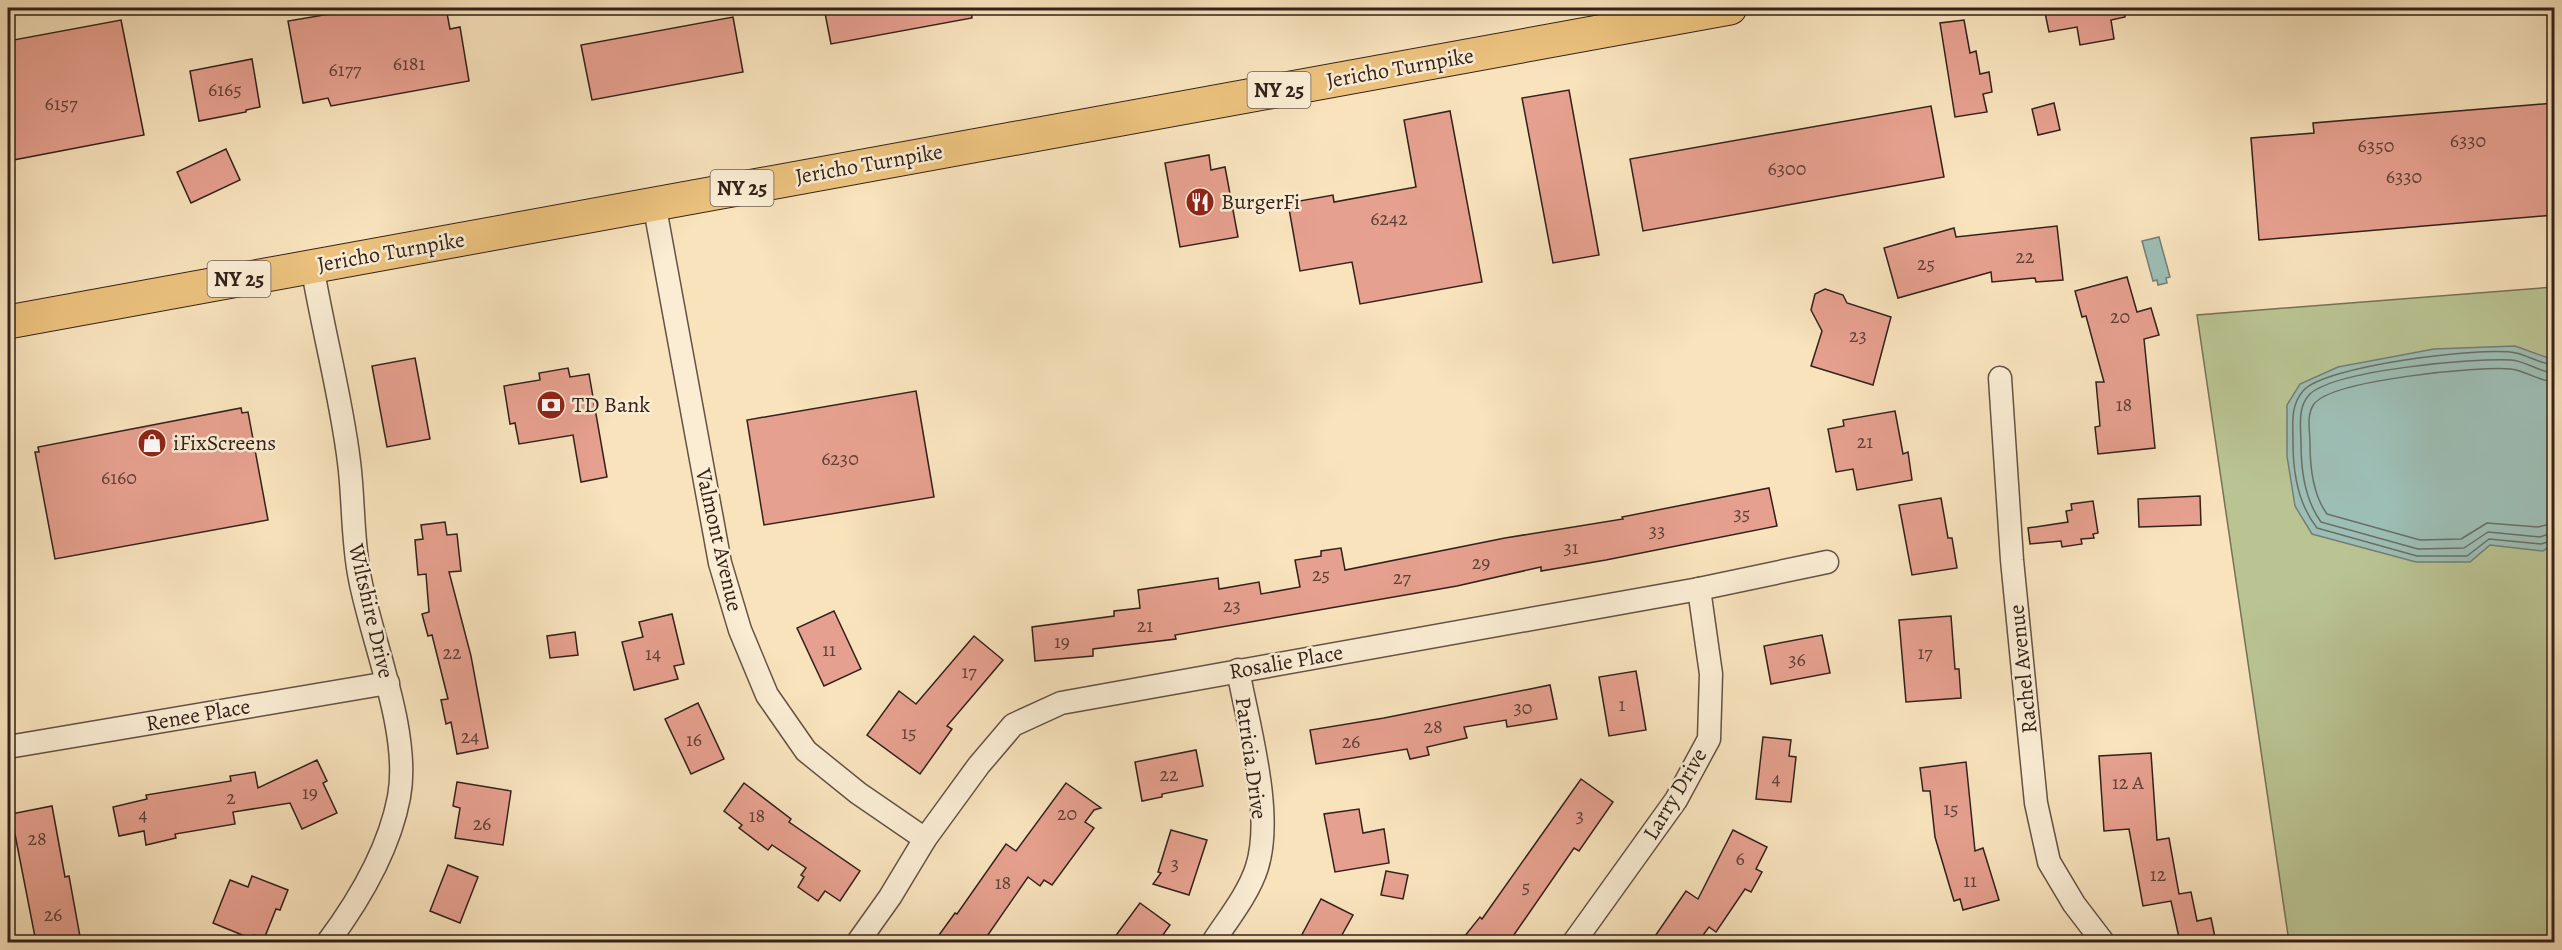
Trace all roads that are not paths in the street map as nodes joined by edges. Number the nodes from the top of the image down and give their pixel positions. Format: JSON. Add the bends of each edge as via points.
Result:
{"nodes":[{"id":1,"x":1730,"y":8,"type":"edge"},
{"id":2,"x":654,"y":203,"type":"junction"},
{"id":3,"x":312,"y":266,"type":"junction"},
{"id":4,"x":8,"y":322,"type":"edge"},
{"id":5,"x":2000,"y":378,"type":"dead end"},
{"id":6,"x":1827,"y":562,"type":"dead end"},
{"id":7,"x":1699,"y":589,"type":"junction"},
{"id":8,"x":1238,"y":670,"type":"junction"},
{"id":9,"x":388,"y":683,"type":"junction"},
{"id":10,"x":8,"y":747,"type":"edge"},
{"id":11,"x":925,"y":839,"type":"junction"},
{"id":12,"x":328,"y":942,"type":"edge"},
{"id":13,"x":858,"y":942,"type":"edge"},
{"id":14,"x":1213,"y":942,"type":"edge"},
{"id":15,"x":1574,"y":942,"type":"edge"},
{"id":16,"x":2103,"y":942,"type":"edge"}],
"edges":[{"from":1,"to":2,"type":"main road","name":"Jericho Turnpike","number":"NY 25"},
{"from":2,"to":3,"type":"main road","name":"Jericho Turnpike","number":"NY 25"},
{"from":2,"to":11,"type":"street","name":"Valmont Avenue","via":[[720,563],[740,630],[766,695],[806,751],[858,794]]},
{"from":3,"to":4,"type":"main road","name":"Jericho Turnpike","number":"NY 25"},
{"from":3,"to":9,"type":"street","name":"Wiltshire Drive","via":[[349,460],[360,581]]},
{"from":5,"to":16,"type":"street","name":"Rachel Avenue","via":[[2012,560],[2036,803],[2049,862]]},
{"from":6,"to":7,"type":"street","name":"Rosalie Place"},
{"from":7,"to":8,"type":"street","name":"Rosalie Place"},
{"from":7,"to":15,"type":"street","name":"Larry Drive","via":[[1711,674],[1709,739],[1676,800]]},
{"from":8,"to":11,"type":"street","name":"Rosalie Place","via":[[1061,703],[1013,725],[978,765]]},
{"from":8,"to":14,"type":"street","name":"Patricia Drive","via":[[1257,769],[1263,826],[1257,867]]},
{"from":9,"to":10,"type":"street","name":"Renee Place"},
{"from":9,"to":12,"type":"street","name":"Wiltshire Drive","via":[[399,748],[399,795],[385,845],[355,905]]},
{"from":11,"to":13,"type":"street","name":"Rosalie Place"}]}
